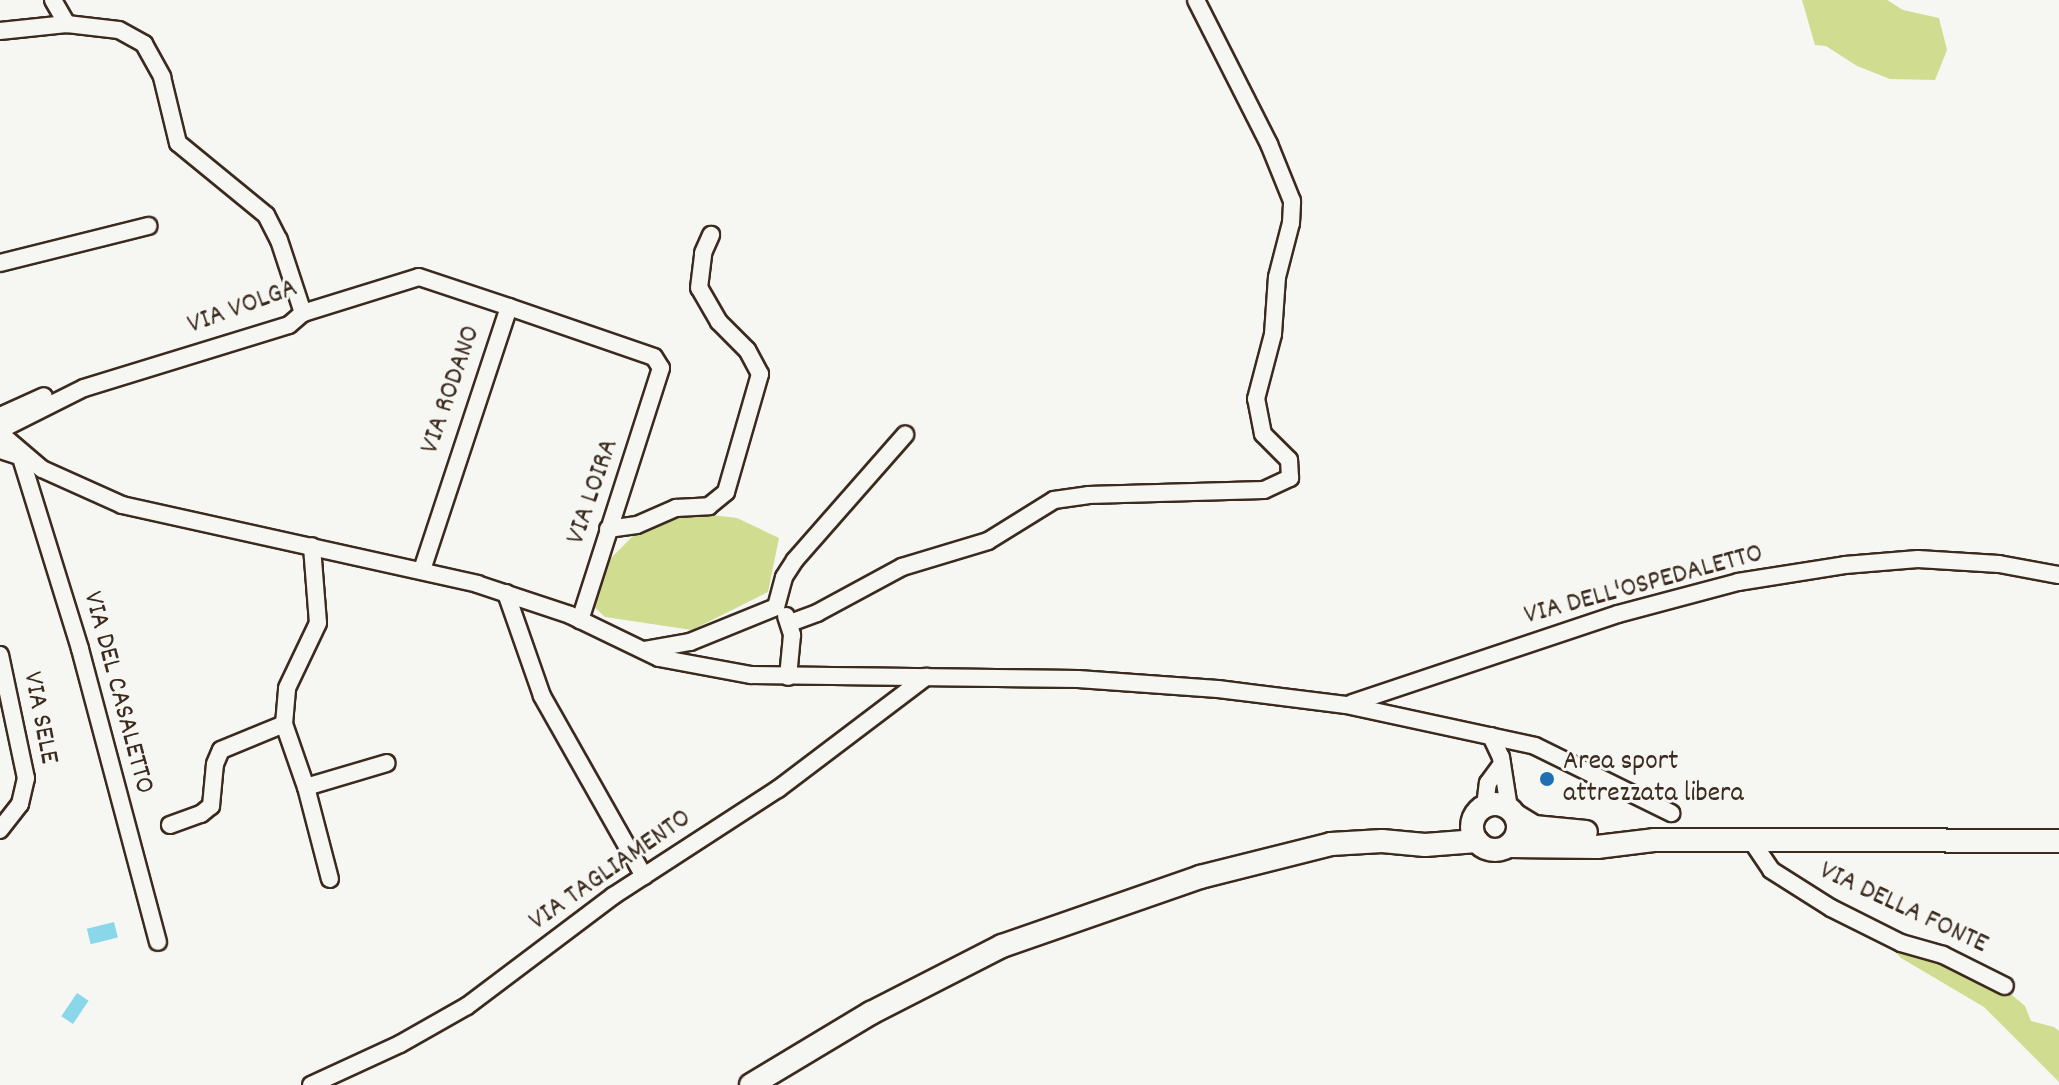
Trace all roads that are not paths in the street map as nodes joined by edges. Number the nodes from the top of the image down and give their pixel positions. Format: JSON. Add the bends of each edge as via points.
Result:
{"nodes":[{"id":1,"x":53,"y":0,"type":"edge"},
{"id":2,"x":1196,"y":0,"type":"edge"},
{"id":3,"x":67,"y":24,"type":"junction"},
{"id":4,"x":0,"y":31,"type":"edge"},
{"id":5,"x":148,"y":226,"type":"dead end"},
{"id":6,"x":711,"y":235,"type":"dead end"},
{"id":7,"x":0,"y":263,"type":"edge"},
{"id":8,"x":509,"y":307,"type":"junction"},
{"id":9,"x":303,"y":313,"type":"junction"},
{"id":10,"x":659,"y":381,"type":"joint"},
{"id":11,"x":84,"y":388,"type":"junction"},
{"id":12,"x":33,"y":411,"type":"junction"},
{"id":13,"x":0,"y":416,"type":"edge"},
{"id":14,"x":0,"y":434,"type":"edge"},
{"id":15,"x":905,"y":435,"type":"dead end"},
{"id":16,"x":0,"y":450,"type":"edge"},
{"id":17,"x":25,"y":459,"type":"junction"},
{"id":18,"x":608,"y":529,"type":"junction"},
{"id":19,"x":312,"y":546,"type":"junction"},
{"id":20,"x":422,"y":570,"type":"junction"},
{"id":21,"x":2059,"y":575,"type":"edge"},
{"id":22,"x":506,"y":593,"type":"junction"},
{"id":23,"x":776,"y":607,"type":"junction"},
{"id":24,"x":580,"y":620,"type":"junction"},
{"id":25,"x":790,"y":623,"type":"junction"},
{"id":26,"x":642,"y":650,"type":"junction"},
{"id":27,"x":0,"y":655,"type":"edge"},
{"id":28,"x":788,"y":677,"type":"junction"},
{"id":29,"x":926,"y":677,"type":"junction"},
{"id":30,"x":1346,"y":705,"type":"junction"},
{"id":31,"x":284,"y":724,"type":"junction"},
{"id":32,"x":1491,"y":736,"type":"junction"},
{"id":33,"x":387,"y":763,"type":"dead end"},
{"id":34,"x":1502,"y":764,"type":"junction"},
{"id":35,"x":306,"y":787,"type":"junction"},
{"id":36,"x":1481,"y":810,"type":"junction"},
{"id":37,"x":1512,"y":812,"type":"junction"},
{"id":38,"x":1671,"y":813,"type":"dead end"},
{"id":39,"x":170,"y":825,"type":"dead end"},
{"id":40,"x":0,"y":830,"type":"edge"},
{"id":41,"x":1654,"y":840,"type":"junction"},
{"id":42,"x":1751,"y":840,"type":"junction"},
{"id":43,"x":1382,"y":841,"type":"junction"},
{"id":44,"x":1477,"y":841,"type":"junction"},
{"id":45,"x":2059,"y":841,"type":"edge"},
{"id":46,"x":1509,"y":846,"type":"junction"},
{"id":47,"x":644,"y":876,"type":"junction"},
{"id":48,"x":330,"y":879,"type":"dead end"},
{"id":49,"x":158,"y":942,"type":"dead end"},
{"id":50,"x":2005,"y":986,"type":"dead end"},
{"id":51,"x":311,"y":1085,"type":"edge"},
{"id":52,"x":751,"y":1085,"type":"edge"}],
"edges":[{"from":1,"to":3,"type":"street"},
{"from":2,"to":25,"type":"street","via":[[1292,201],[1277,277],[1272,341],[1256,399],[1261,430],[1289,460],[1290,478],[1264,490],[1054,500],[988,541],[902,567]]},
{"from":3,"to":4,"type":"street"},
{"from":3,"to":9,"type":"street","via":[[119,30],[148,48],[162,77],[178,143],[266,215]]},
{"from":5,"to":7,"type":"street"},
{"from":6,"to":18,"type":"street","via":[[699,288],[760,374],[726,492],[709,506],[676,508],[637,525]]},
{"from":8,"to":9,"type":"street","name":"VIA VOLGA","via":[[419,277]]},
{"from":8,"to":10,"type":"street","name":"VIA RODANO","via":[[654,357],[661,368]]},
{"from":8,"to":20,"type":"street","name":"VIA RODANO"},
{"from":9,"to":11,"type":"street","name":"VIA VOLGA","via":[[289,325]]},
{"from":10,"to":18,"type":"street","name":"VIA LOIRA"},
{"from":11,"to":12,"type":"street","name":"VIA VOLGA"},
{"from":11,"to":13,"type":"street","via":[[55,392]]},
{"from":12,"to":14,"type":"street","name":"VIA VOLGA"},
{"from":12,"to":17,"type":"street","name":"VIA DEL CASALETTO","via":[[18,436]]},
{"from":14,"to":17,"type":"street","via":[[13,441]]},
{"from":15,"to":23,"type":"street","via":[[795,560]]},
{"from":16,"to":17,"type":"street"},
{"from":17,"to":19,"type":"street","via":[[138,510]]},
{"from":17,"to":49,"type":"street","name":"VIA DEL CASALETTO"},
{"from":18,"to":24,"type":"street","name":"VIA LOIRA"},
{"from":19,"to":20,"type":"street"},
{"from":19,"to":31,"type":"street","via":[[318,623],[289,683]]},
{"from":20,"to":22,"type":"street"},
{"from":21,"to":30,"type":"street","name":"VIA DELL'OSPEDALETTO","via":[[1925,559],[1738,582],[1618,614]]},
{"from":22,"to":24,"type":"street"},
{"from":22,"to":47,"type":"street","via":[[547,706]]},
{"from":23,"to":25,"type":"street"},
{"from":23,"to":26,"type":"street","via":[[690,642]]},
{"from":24,"to":26,"type":"street"},
{"from":25,"to":28,"type":"street"},
{"from":26,"to":28,"type":"street","via":[[723,671]]},
{"from":27,"to":40,"type":"street","name":"VIA SELE","via":[[26,778],[20,804]]},
{"from":28,"to":29,"type":"street"},
{"from":29,"to":30,"type":"street","via":[[1078,679]]},
{"from":29,"to":47,"type":"street","name":"VIA TAGLIAMENTO","via":[[790,780]]},
{"from":30,"to":32,"type":"street"},
{"from":31,"to":35,"type":"street"},
{"from":31,"to":39,"type":"street","via":[[221,750],[211,806]]},
{"from":32,"to":34,"type":"street"},
{"from":32,"to":38,"type":"street","via":[[1544,749]]},
{"from":33,"to":35,"type":"street"},
{"from":34,"to":36,"type":"street","via":[[1488,783]]},
{"from":34,"to":37,"type":"street"},
{"from":35,"to":48,"type":"street"},
{"from":36,"to":37,"type":"main road","via":[[1497,804]]},
{"from":36,"to":43,"type":"main road","via":[[1450,828]]},
{"from":36,"to":44,"type":"main road","via":[[1472,827]]},
{"from":37,"to":41,"type":"main road","via":[[1547,829]]},
{"from":37,"to":46,"type":"main road","via":[[1517,835]]},
{"from":41,"to":42,"type":"main road"},
{"from":41,"to":46,"type":"main road","via":[[1597,847]]},
{"from":42,"to":45,"type":"main road"},
{"from":42,"to":50,"type":"street","name":"VIA DELLA FONTE","via":[[1771,870],[1831,908]]},
{"from":43,"to":44,"type":"main road"},
{"from":43,"to":52,"type":"main road","via":[[1300,850],[1200,877],[1002,946],[871,1013]]},
{"from":44,"to":46,"type":"main road","via":[[1488,849]]},
{"from":47,"to":51,"type":"street","name":"VIA TAGLIAMENTO","via":[[451,1016]]}]}
